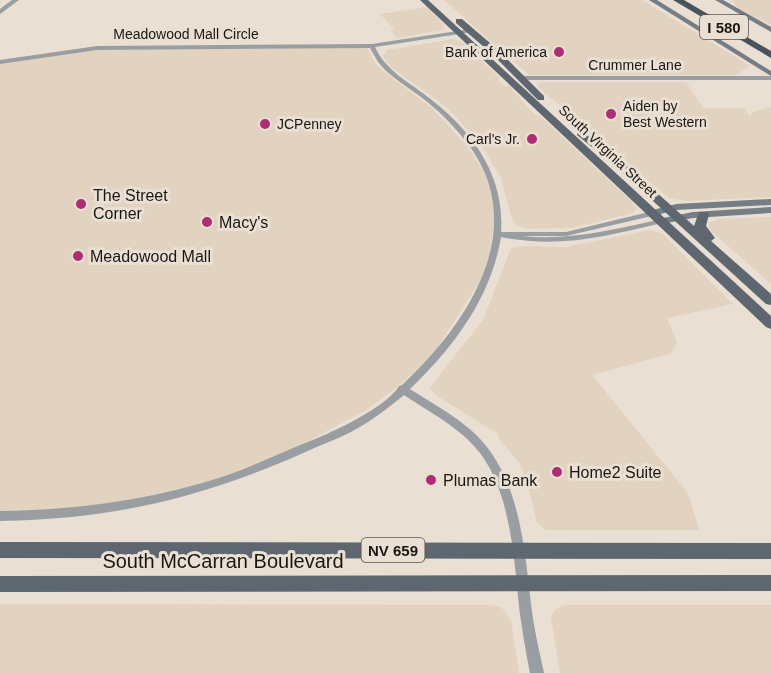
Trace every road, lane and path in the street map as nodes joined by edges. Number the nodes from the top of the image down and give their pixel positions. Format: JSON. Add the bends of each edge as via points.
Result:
{"nodes":[{"id":1,"x":16,"y":0,"type":"edge"},
{"id":2,"x":424,"y":0,"type":"edge"},
{"id":3,"x":435,"y":0,"type":"edge"},
{"id":4,"x":652,"y":0,"type":"edge"},
{"id":5,"x":678,"y":0,"type":"edge"},
{"id":6,"x":691,"y":0,"type":"edge"},
{"id":7,"x":718,"y":0,"type":"edge"},
{"id":8,"x":0,"y":12,"type":"edge"},
{"id":9,"x":771,"y":30,"type":"edge"},
{"id":10,"x":470,"y":31,"type":"junction"},
{"id":11,"x":459,"y":33,"type":"junction"},
{"id":12,"x":372,"y":46,"type":"junction"},
{"id":13,"x":771,"y":46,"type":"edge"},
{"id":14,"x":771,"y":55,"type":"edge"},
{"id":15,"x":0,"y":62,"type":"edge"},
{"id":16,"x":751,"y":62,"type":"junction"},
{"id":17,"x":771,"y":74,"type":"edge"},
{"id":18,"x":748,"y":77,"type":"junction"},
{"id":19,"x":521,"y":78,"type":"junction"},
{"id":20,"x":771,"y":78,"type":"edge"},
{"id":21,"x":771,"y":202,"type":"edge"},
{"id":22,"x":771,"y":210,"type":"edge"},
{"id":23,"x":704,"y":214,"type":"junction"},
{"id":24,"x":665,"y":215,"type":"junction"},
{"id":25,"x":499,"y":234,"type":"junction"},
{"id":26,"x":729,"y":263,"type":"junction"},
{"id":27,"x":771,"y":302,"type":"edge"},
{"id":28,"x":771,"y":324,"type":"edge"},
{"id":29,"x":402,"y":389,"type":"junction"},
{"id":30,"x":0,"y":516,"type":"edge"},
{"id":31,"x":0,"y":550,"type":"edge"},
{"id":32,"x":517,"y":550,"type":"junction"},
{"id":33,"x":771,"y":551,"type":"edge"},
{"id":34,"x":521,"y":583,"type":"junction"},
{"id":35,"x":771,"y":583,"type":"edge"},
{"id":36,"x":0,"y":584,"type":"edge"},
{"id":37,"x":537,"y":673,"type":"edge"}],
"edges":[{"from":1,"to":8,"type":"street"},
{"from":2,"to":11,"type":"main road","name":"South Virginia Street"},
{"from":3,"to":10,"type":"main road","name":"South Virginia Street"},
{"from":4,"to":16,"type":"main road"},
{"from":5,"to":14,"type":"highway","number":"I 580"},
{"from":6,"to":13,"type":"highway","number":"I 580"},
{"from":7,"to":9,"type":"main road"},
{"from":10,"to":11,"type":"street","name":"Meadowood Mall Circle"},
{"from":10,"to":19,"type":"main road","name":"South Virginia Street"},
{"from":11,"to":12,"type":"street","name":"Meadowood Mall Circle"},
{"from":11,"to":24,"type":"main road","name":"South Virginia Street"},
{"from":12,"to":15,"type":"street","name":"Meadowood Mall Circle","via":[[97,48]]},
{"from":12,"to":25,"type":"street","via":[[383,66],[442,112],[479,156],[494,188]]},
{"from":16,"to":17,"type":"main road"},
{"from":16,"to":18,"type":"street","via":[[759,72]]},
{"from":18,"to":19,"type":"street","name":"Crummer Lane"},
{"from":18,"to":20,"type":"street","name":"Crummer Lane"},
{"from":19,"to":24,"type":"main road","name":"South Virginia Street","via":[[612,158]]},
{"from":21,"to":24,"type":"main road"},
{"from":22,"to":23,"type":"main road"},
{"from":23,"to":24,"type":"main road"},
{"from":23,"to":26,"type":"main road","via":[[700,226]]},
{"from":24,"to":25,"type":"street","via":[[566,242]]},
{"from":24,"to":26,"type":"main road","name":"South Virginia Street"},
{"from":24,"to":28,"type":"main road","name":"South Virginia Street"},
{"from":25,"to":29,"type":"street","via":[[491,267],[470,311],[438,355]]},
{"from":26,"to":27,"type":"main road","name":"South Virginia Street"},
{"from":29,"to":30,"type":"street","via":[[337,434],[220,482],[101,510]]},
{"from":29,"to":32,"type":"street","via":[[471,436],[493,463],[507,495]]},
{"from":31,"to":32,"type":"main road","name":"South McCarran Boulevard","number":"NV 659"},
{"from":32,"to":33,"type":"main road","name":"South McCarran Boulevard","number":"NV 659"},
{"from":32,"to":34,"type":"street"},
{"from":34,"to":35,"type":"main road","name":"South McCarran Boulevard","number":"NV 659"},
{"from":34,"to":36,"type":"main road","name":"South McCarran Boulevard","number":"NV 659"},
{"from":34,"to":37,"type":"street"}]}
